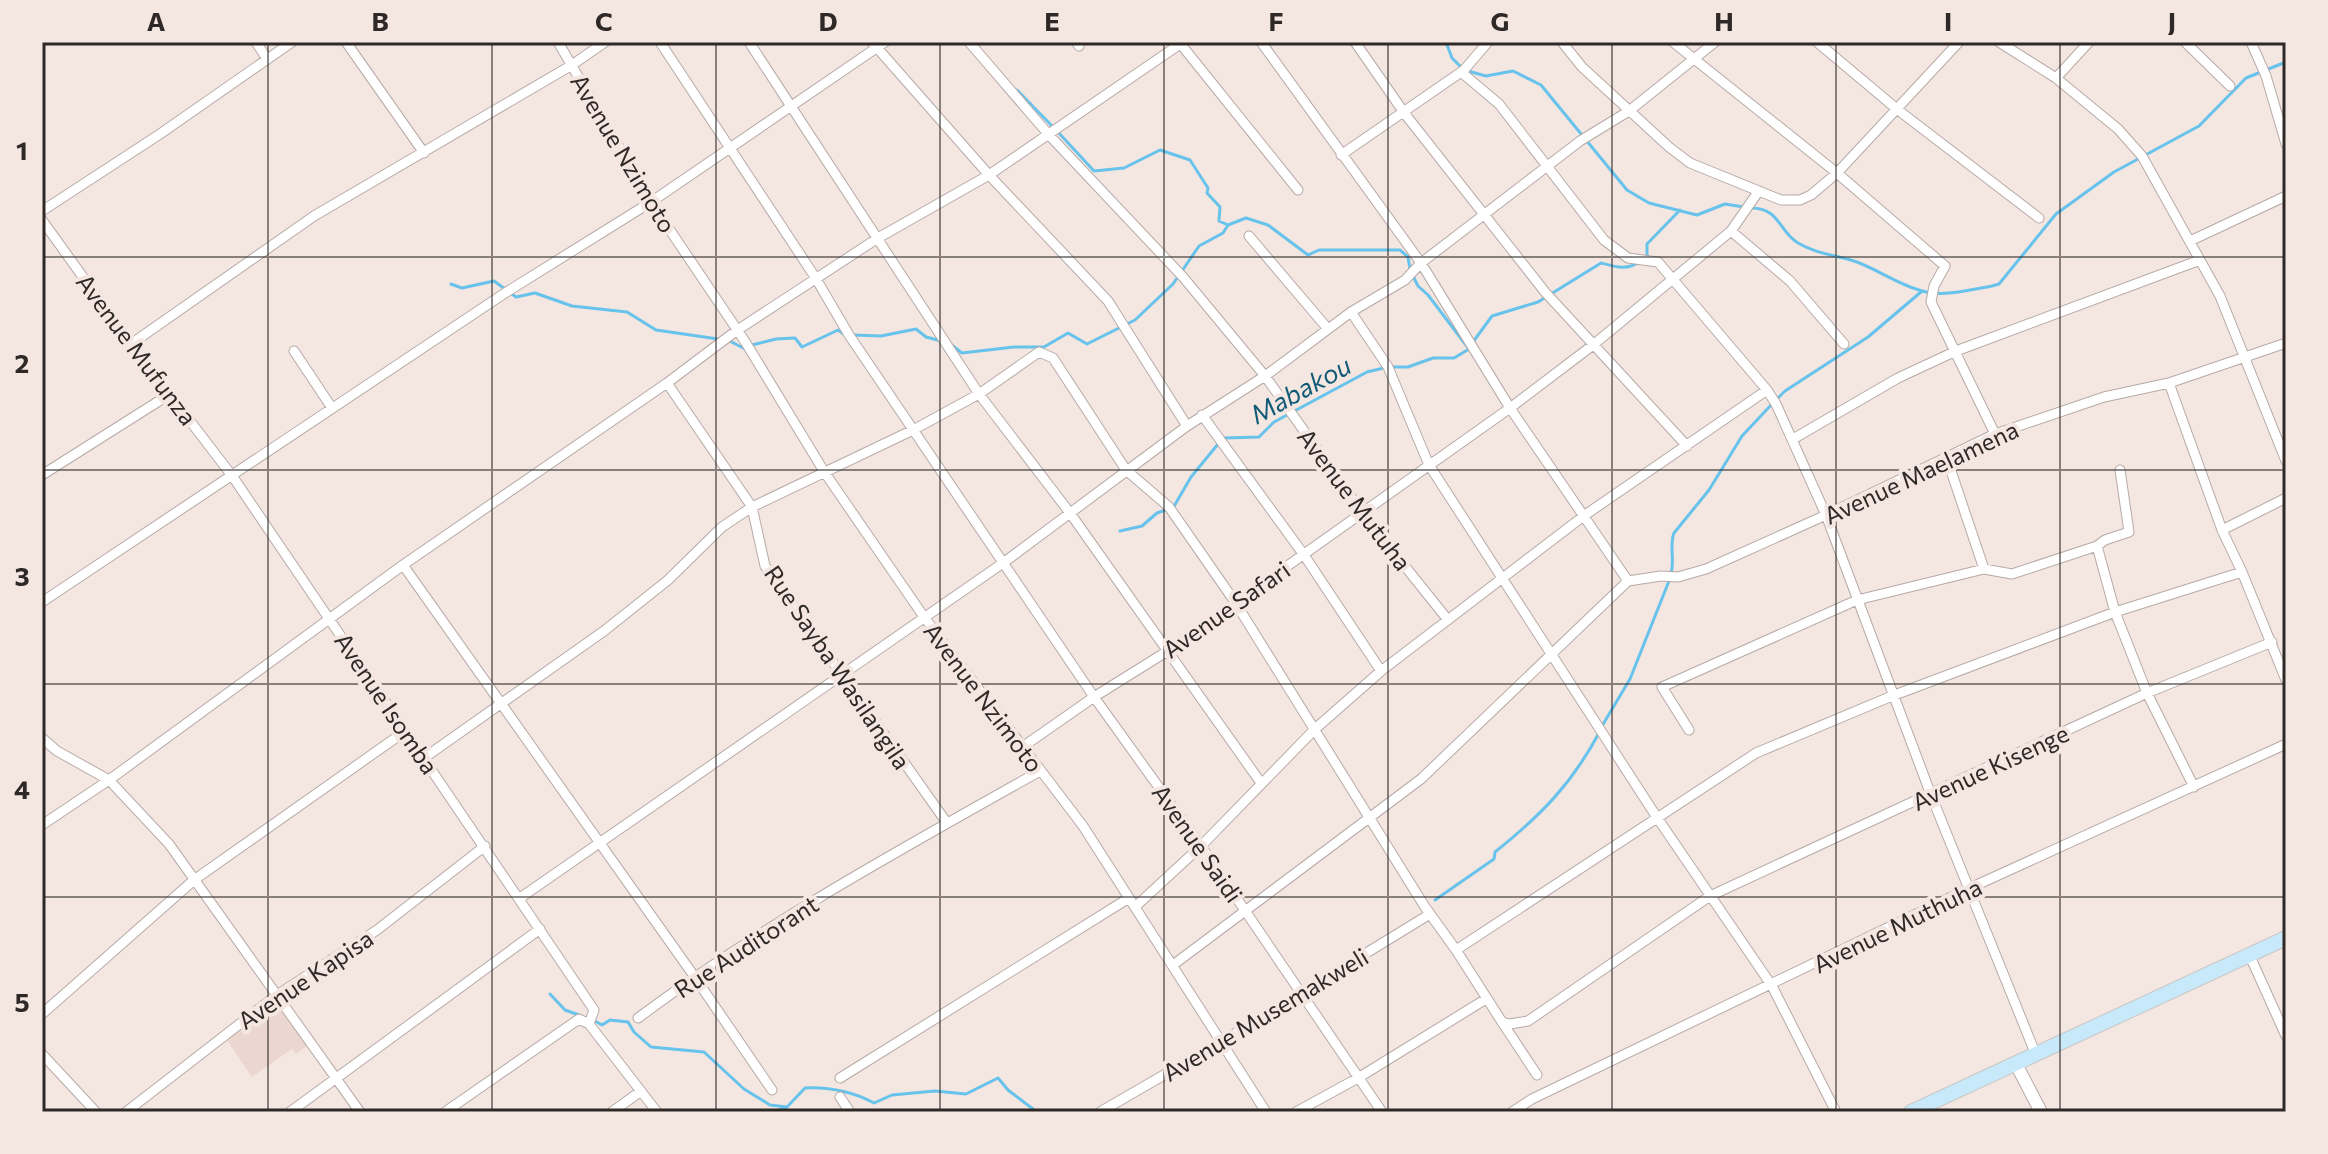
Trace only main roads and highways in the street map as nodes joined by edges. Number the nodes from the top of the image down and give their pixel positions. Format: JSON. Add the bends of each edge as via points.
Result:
{"nodes":[{"id":1,"x":2286,"y":938,"type":"edge"},
{"id":2,"x":1911,"y":1112,"type":"edge"}],
"edges":[{"from":1,"to":2,"type":"main road"}]}
